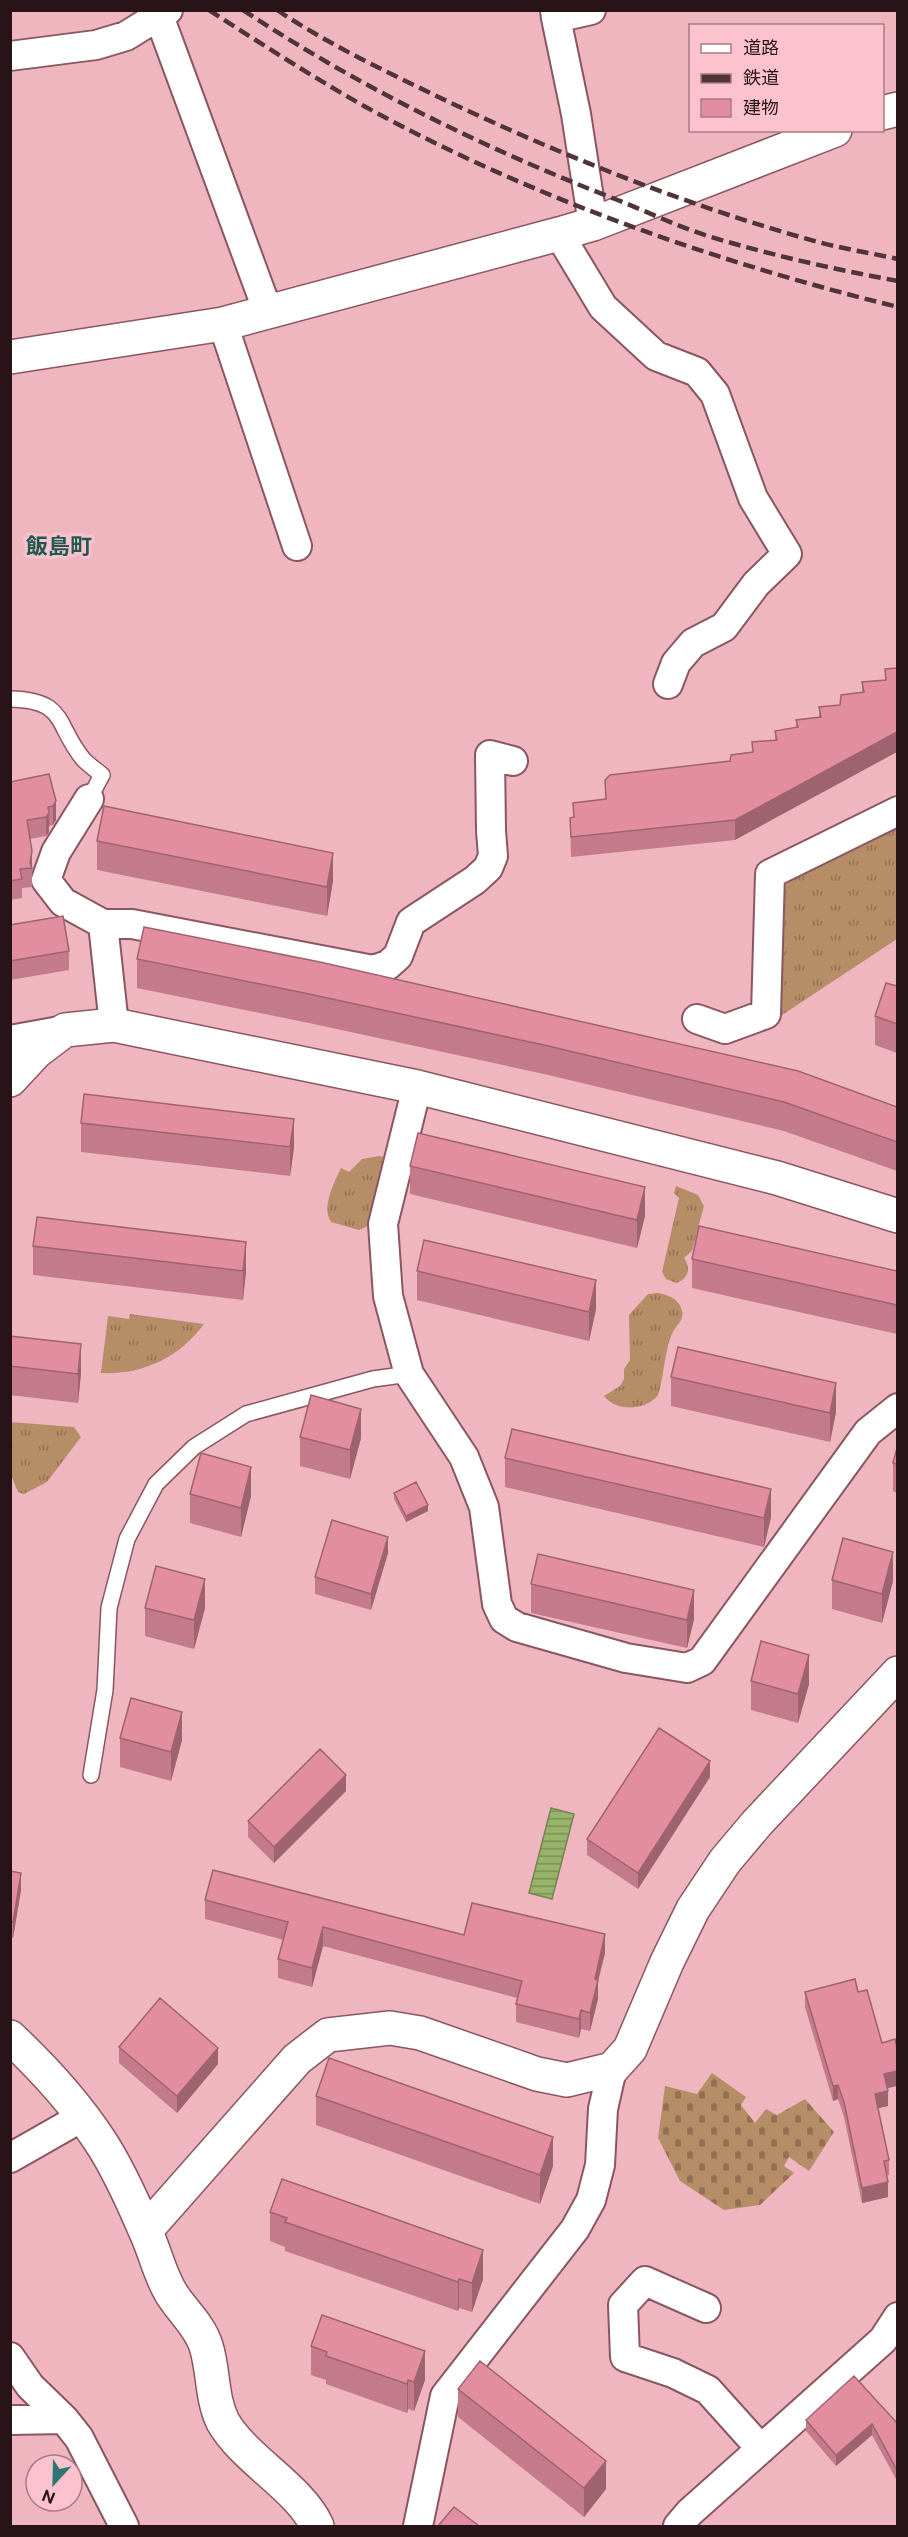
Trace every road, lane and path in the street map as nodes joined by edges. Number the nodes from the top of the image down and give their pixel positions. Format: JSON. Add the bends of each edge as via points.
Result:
{"nodes":[{"id":1,"x":591,"y":10,"type":"edge"},
{"id":2,"x":164,"y":13,"type":"edge"},
{"id":3,"x":556,"y":14,"type":"edge"},
{"id":4,"x":10,"y":56,"type":"edge"},
{"id":5,"x":830,"y":132,"type":"edge"},
{"id":6,"x":593,"y":224,"type":"junction"},
{"id":7,"x":559,"y":234,"type":"junction"},
{"id":8,"x":268,"y":312,"type":"junction"},
{"id":9,"x":223,"y":324,"type":"junction"},
{"id":10,"x":10,"y":357,"type":"edge"},
{"id":11,"x":297,"y":546,"type":"dead end"},
{"id":12,"x":668,"y":684,"type":"dead end"},
{"id":13,"x":10,"y":699,"type":"edge"},
{"id":14,"x":513,"y":761,"type":"dead end"},
{"id":15,"x":89,"y":798,"type":"joint"},
{"id":16,"x":897,"y":811,"type":"edge"},
{"id":17,"x":103,"y":924,"type":"junction"},
{"id":18,"x":697,"y":1019,"type":"dead end"},
{"id":19,"x":114,"y":1025,"type":"junction"},
{"id":20,"x":65,"y":1030,"type":"junction"},
{"id":21,"x":10,"y":1040,"type":"edge"},
{"id":22,"x":10,"y":1080,"type":"edge"},
{"id":23,"x":417,"y":1087,"type":"junction"},
{"id":24,"x":897,"y":1216,"type":"edge"},
{"id":25,"x":409,"y":1374,"type":"junction"},
{"id":26,"x":897,"y":1408,"type":"edge"},
{"id":27,"x":897,"y":1673,"type":"edge"},
{"id":28,"x":91,"y":1775,"type":"dead end"},
{"id":29,"x":10,"y":2037,"type":"edge"},
{"id":30,"x":612,"y":2070,"type":"junction"},
{"id":31,"x":82,"y":2116,"type":"junction"},
{"id":32,"x":10,"y":2158,"type":"edge"},
{"id":33,"x":146,"y":2230,"type":"junction"},
{"id":34,"x":706,"y":2308,"type":"dead end"},
{"id":35,"x":897,"y":2317,"type":"edge"},
{"id":36,"x":10,"y":2357,"type":"edge"},
{"id":37,"x":64,"y":2419,"type":"junction"},
{"id":38,"x":10,"y":2421,"type":"edge"},
{"id":39,"x":761,"y":2449,"type":"junction"},
{"id":40,"x":124,"y":2526,"type":"edge"},
{"id":41,"x":317,"y":2526,"type":"edge"},
{"id":42,"x":418,"y":2526,"type":"edge"},
{"id":43,"x":678,"y":2526,"type":"edge"}],
"edges":[{"from":1,"to":3,"type":"street"},
{"from":2,"to":4,"type":"street","via":[[126,36],[96,45]]},
{"from":2,"to":8,"type":"street"},
{"from":3,"to":6,"type":"street"},
{"from":5,"to":6,"type":"street"},
{"from":6,"to":7,"type":"street"},
{"from":7,"to":8,"type":"street"},
{"from":7,"to":12,"type":"street","via":[[603,307],[656,356],[697,372],[716,394],[753,498],[787,554],[756,584],[724,627],[693,643],[676,663]]},
{"from":8,"to":9,"type":"street"},
{"from":9,"to":10,"type":"street"},
{"from":9,"to":11,"type":"street"},
{"from":13,"to":15,"type":"lane","via":[[31,699],[54,710],[84,759],[102,775]]},
{"from":14,"to":17,"type":"street","via":[[490,755],[493,856],[488,868],[411,922],[398,956],[388,965],[373,970],[132,924]]},
{"from":15,"to":17,"type":"street","via":[[56,852],[46,880],[63,902]]},
{"from":16,"to":18,"type":"street","via":[[770,874],[766,1014],[725,1029]]},
{"from":17,"to":19,"type":"street"},
{"from":19,"to":20,"type":"street"},
{"from":19,"to":23,"type":"street"},
{"from":20,"to":21,"type":"street"},
{"from":20,"to":22,"type":"street","via":[[36,1052]]},
{"from":23,"to":24,"type":"street","via":[[777,1178]]},
{"from":23,"to":25,"type":"street","via":[[383,1224],[388,1296]]},
{"from":25,"to":26,"type":"street","via":[[464,1457],[484,1507],[497,1604],[504,1619],[517,1627],[626,1658],[687,1668],[710,1653],[868,1432]]},
{"from":25,"to":28,"type":"lane","via":[[373,1379],[246,1414],[194,1447],[156,1485],[127,1539],[109,1608],[105,1690]]},
{"from":27,"to":30,"type":"street","via":[[725,1862],[693,1909],[630,2049]]},
{"from":29,"to":31,"type":"street"},
{"from":30,"to":33,"type":"street","via":[[567,2080],[537,2074],[420,2033],[390,2028],[328,2035],[289,2067]]},
{"from":30,"to":42,"type":"street","via":[[603,2109],[600,2165],[591,2200],[575,2229],[445,2396]]},
{"from":31,"to":32,"type":"street"},
{"from":31,"to":33,"type":"street","via":[[101,2142]]},
{"from":33,"to":41,"type":"street","via":[[172,2294],[206,2345],[214,2396],[223,2421],[296,2498]]},
{"from":34,"to":39,"type":"street","via":[[645,2281],[623,2305],[625,2357],[708,2390]]},
{"from":35,"to":39,"type":"street","via":[[883,2340]]},
{"from":36,"to":37,"type":"street","via":[[30,2386]]},
{"from":37,"to":38,"type":"street"},
{"from":37,"to":40,"type":"street","via":[[79,2438]]},
{"from":39,"to":43,"type":"street"}]}
